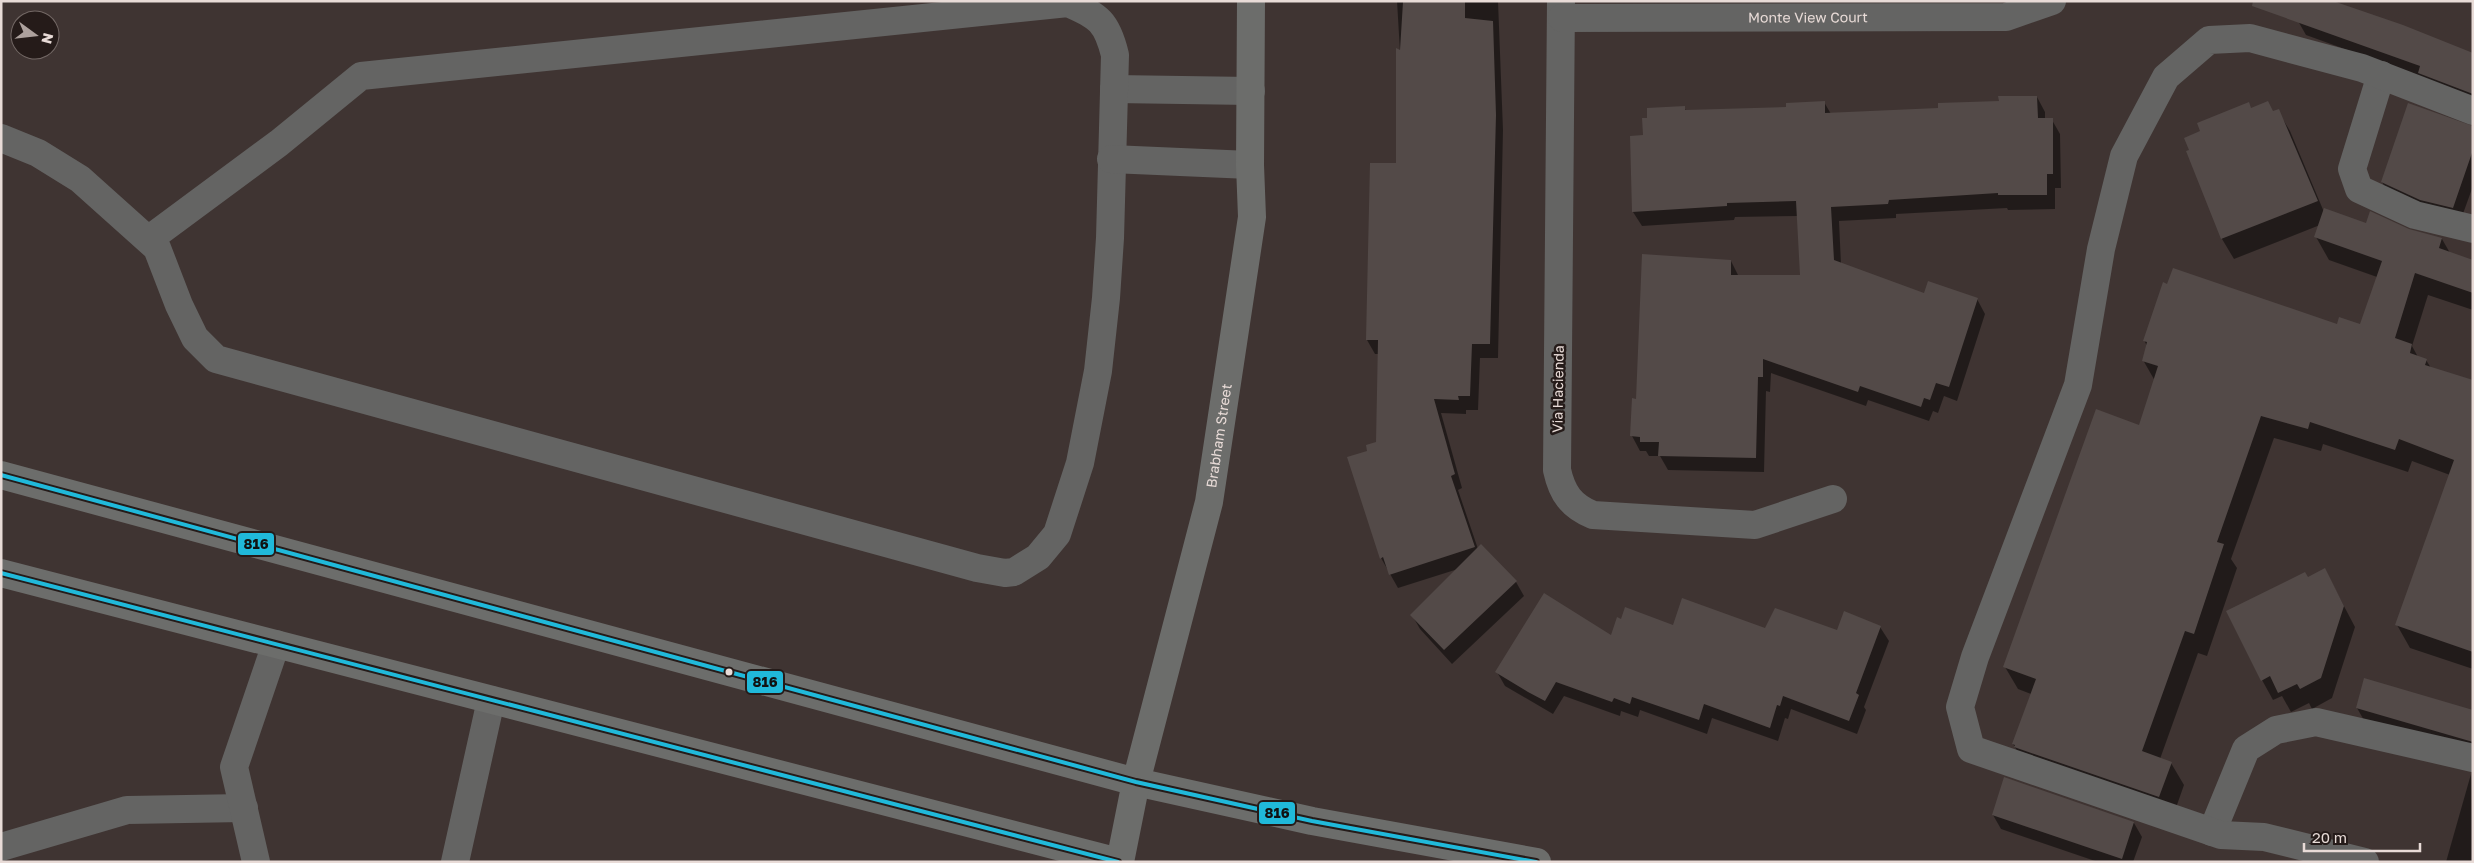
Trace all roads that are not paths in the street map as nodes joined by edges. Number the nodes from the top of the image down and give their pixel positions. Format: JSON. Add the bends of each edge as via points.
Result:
{"nodes":[{"id":1,"x":1251,"y":1,"type":"edge"},
{"id":2,"x":2052,"y":1,"type":"edge"},
{"id":3,"x":1562,"y":10,"type":"edge"},
{"id":4,"x":2380,"y":75,"type":"junction"},
{"id":5,"x":1114,"y":89,"type":"junction"},
{"id":6,"x":1251,"y":90,"type":"junction"},
{"id":7,"x":2473,"y":111,"type":"edge"},
{"id":8,"x":1,"y":138,"type":"edge"},
{"id":9,"x":1111,"y":159,"type":"junction"},
{"id":10,"x":1250,"y":165,"type":"junction"},
{"id":11,"x":2473,"y":229,"type":"edge"},
{"id":12,"x":148,"y":240,"type":"junction"},
{"id":13,"x":1,"y":475,"type":"edge"},
{"id":14,"x":1833,"y":499,"type":"dead end"},
{"id":15,"x":1,"y":573,"type":"edge"},
{"id":16,"x":276,"y":644,"type":"junction"},
{"id":17,"x":490,"y":700,"type":"junction"},
{"id":18,"x":2473,"y":758,"type":"edge"},
{"id":19,"x":1136,"y":782,"type":"junction"},
{"id":20,"x":244,"y":808,"type":"junction"},
{"id":21,"x":2212,"y":832,"type":"junction"},
{"id":22,"x":1,"y":847,"type":"edge"},
{"id":23,"x":256,"y":862,"type":"edge"},
{"id":24,"x":455,"y":862,"type":"edge"},
{"id":25,"x":1120,"y":862,"type":"edge"},
{"id":26,"x":1537,"y":862,"type":"edge"},
{"id":27,"x":2365,"y":862,"type":"edge"}],
"edges":[{"from":1,"to":6,"type":"main road","name":"Brabham Street"},
{"from":2,"to":3,"type":"street","name":"Monte View Court","via":[[2006,17]]},
{"from":3,"to":14,"type":"street","name":"Via Hacienda","via":[[1557,470],[1560,486],[1579,509],[1593,515],[1755,525]]},
{"from":4,"to":7,"type":"street"},
{"from":4,"to":11,"type":"street","via":[[2352,169],[2359,189],[2415,215]]},
{"from":4,"to":21,"type":"street","via":[[2250,38],[2209,40],[2166,77],[2124,156],[2102,249],[2078,385],[1975,657],[1960,707],[1972,749]]},
{"from":5,"to":6,"type":"street"},
{"from":5,"to":9,"type":"street"},
{"from":5,"to":12,"type":"street","via":[[1115,55],[1110,34],[1098,18],[1068,3],[360,76],[279,143]]},
{"from":6,"to":10,"type":"main road","name":"Brabham Street"},
{"from":8,"to":12,"type":"street","via":[[38,153],[80,179]]},
{"from":9,"to":10,"type":"street"},
{"from":9,"to":12,"type":"street","via":[[1106,298],[1098,371],[1080,463],[1056,534],[1038,557],[1021,569],[1005,573],[216,359],[195,338],[157,248]]},
{"from":10,"to":19,"type":"main road","name":"Brabham Street","via":[[1252,217],[1209,502]]},
{"from":13,"to":19,"type":"main road"},
{"from":15,"to":16,"type":"main road"},
{"from":16,"to":17,"type":"main road"},
{"from":16,"to":20,"type":"street","via":[[234,767]]},
{"from":17,"to":24,"type":"street"},
{"from":17,"to":25,"type":"main road"},
{"from":18,"to":21,"type":"street","via":[[2316,722],[2276,730],[2246,749]]},
{"from":19,"to":25,"type":"main road","name":"Brabham Street"},
{"from":19,"to":26,"type":"main road","via":[[1312,820]]},
{"from":20,"to":22,"type":"street","via":[[127,810]]},
{"from":20,"to":23,"type":"street"},
{"from":21,"to":27,"type":"street","via":[[2264,837]]}]}
